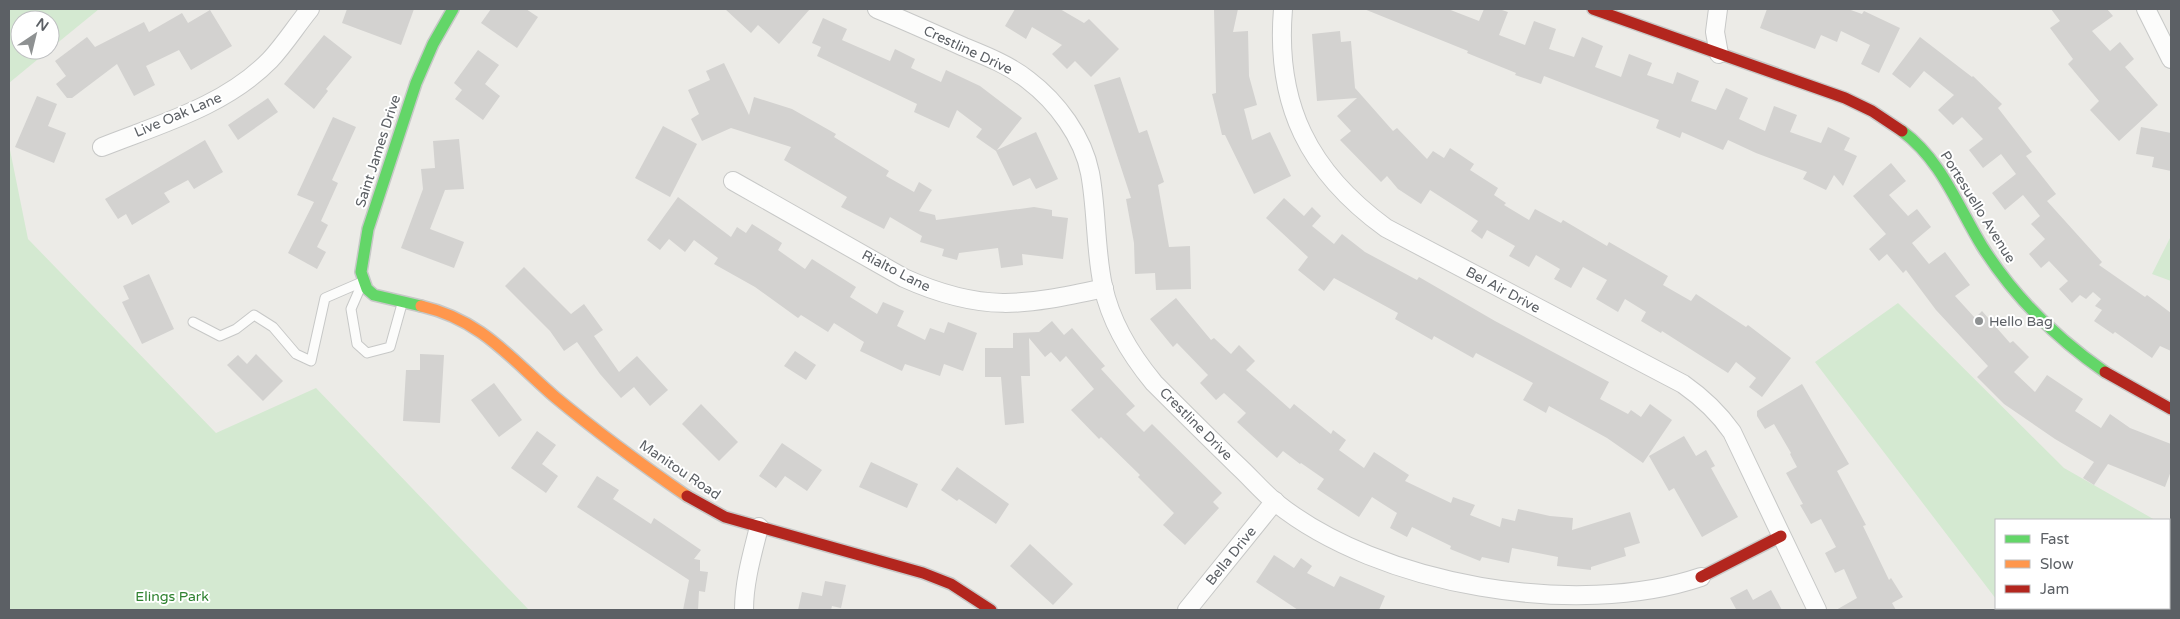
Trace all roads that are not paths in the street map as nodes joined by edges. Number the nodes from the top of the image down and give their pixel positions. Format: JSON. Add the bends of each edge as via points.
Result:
{"nodes":[{"id":1,"x":310,"y":9,"type":"edge"},
{"id":2,"x":453,"y":9,"type":"edge"},
{"id":3,"x":877,"y":9,"type":"edge"},
{"id":4,"x":1283,"y":9,"type":"edge"},
{"id":5,"x":1593,"y":9,"type":"edge"},
{"id":6,"x":1718,"y":9,"type":"edge"},
{"id":7,"x":2146,"y":9,"type":"edge"},
{"id":8,"x":1719,"y":54,"type":"junction"},
{"id":9,"x":2171,"y":59,"type":"edge"},
{"id":10,"x":102,"y":147,"type":"dead end"},
{"id":11,"x":733,"y":181,"type":"dead end"},
{"id":12,"x":363,"y":281,"type":"junction"},
{"id":13,"x":1104,"y":288,"type":"junction"},
{"id":14,"x":404,"y":300,"type":"junction"},
{"id":15,"x":193,"y":322,"type":"dead end"},
{"id":16,"x":2171,"y":409,"type":"edge"},
{"id":17,"x":1274,"y":501,"type":"junction"},
{"id":18,"x":759,"y":527,"type":"junction"},
{"id":19,"x":1781,"y":536,"type":"junction"},
{"id":20,"x":1701,"y":577,"type":"joint"},
{"id":21,"x":744,"y":610,"type":"edge"},
{"id":22,"x":991,"y":610,"type":"edge"},
{"id":23,"x":1187,"y":610,"type":"edge"},
{"id":24,"x":1817,"y":610,"type":"edge"}],
"edges":[{"from":1,"to":10,"type":"street","name":"Live Oak Lane","via":[[269,60],[230,92],[210,104]]},
{"from":2,"to":12,"type":"street","name":"Saint James Drive","via":[[432,44],[416,83],[368,229],[362,256]]},
{"from":3,"to":13,"type":"street","name":"Crestline Drive","via":[[1006,65],[1028,79],[1064,117],[1078,140],[1090,173]]},
{"from":4,"to":19,"type":"street","name":"Bel Air Drive","via":[[1282,55],[1286,86],[1295,116],[1308,144],[1339,188],[1386,228],[1683,384],[1705,399],[1732,432]]},
{"from":5,"to":8,"type":"street","name":"Portesuello Avenue"},
{"from":6,"to":8,"type":"street","via":[[1715,32]]},
{"from":7,"to":9,"type":"street"},
{"from":8,"to":16,"type":"street","name":"Portesuello Avenue","via":[[1845,98],[1898,126],[1938,167],[1990,259],[2037,318],[2101,371]]},
{"from":11,"to":13,"type":"street","name":"Rialto Lane","via":[[904,278],[955,297],[985,303],[1016,304]]},
{"from":12,"to":14,"type":"street","name":"Manitou Road","via":[[374,295]]},
{"from":12,"to":14,"type":"lane","via":[[351,309],[356,344],[367,353],[390,347]]},
{"from":12,"to":15,"type":"lane","via":[[325,298],[311,361],[296,354],[273,327],[254,315],[220,336]]},
{"from":13,"to":17,"type":"street","name":"Crestline Drive","via":[[1121,335],[1138,363],[1154,383]]},
{"from":14,"to":18,"type":"street","name":"Manitou Road","via":[[459,319],[486,334],[554,397],[657,475],[699,504],[725,517]]},
{"from":17,"to":20,"type":"street","name":"Crestline Drive","via":[[1308,525],[1380,565],[1434,584],[1498,599],[1591,604],[1640,599],[1668,592]]},
{"from":17,"to":23,"type":"street","name":"Bella Drive"},
{"from":18,"to":21,"type":"street","via":[[744,592]]},
{"from":18,"to":22,"type":"street","name":"Manitou Road","via":[[923,573],[951,584]]},
{"from":19,"to":20,"type":"street"},
{"from":19,"to":24,"type":"street","name":"Bel Air Drive"}]}
